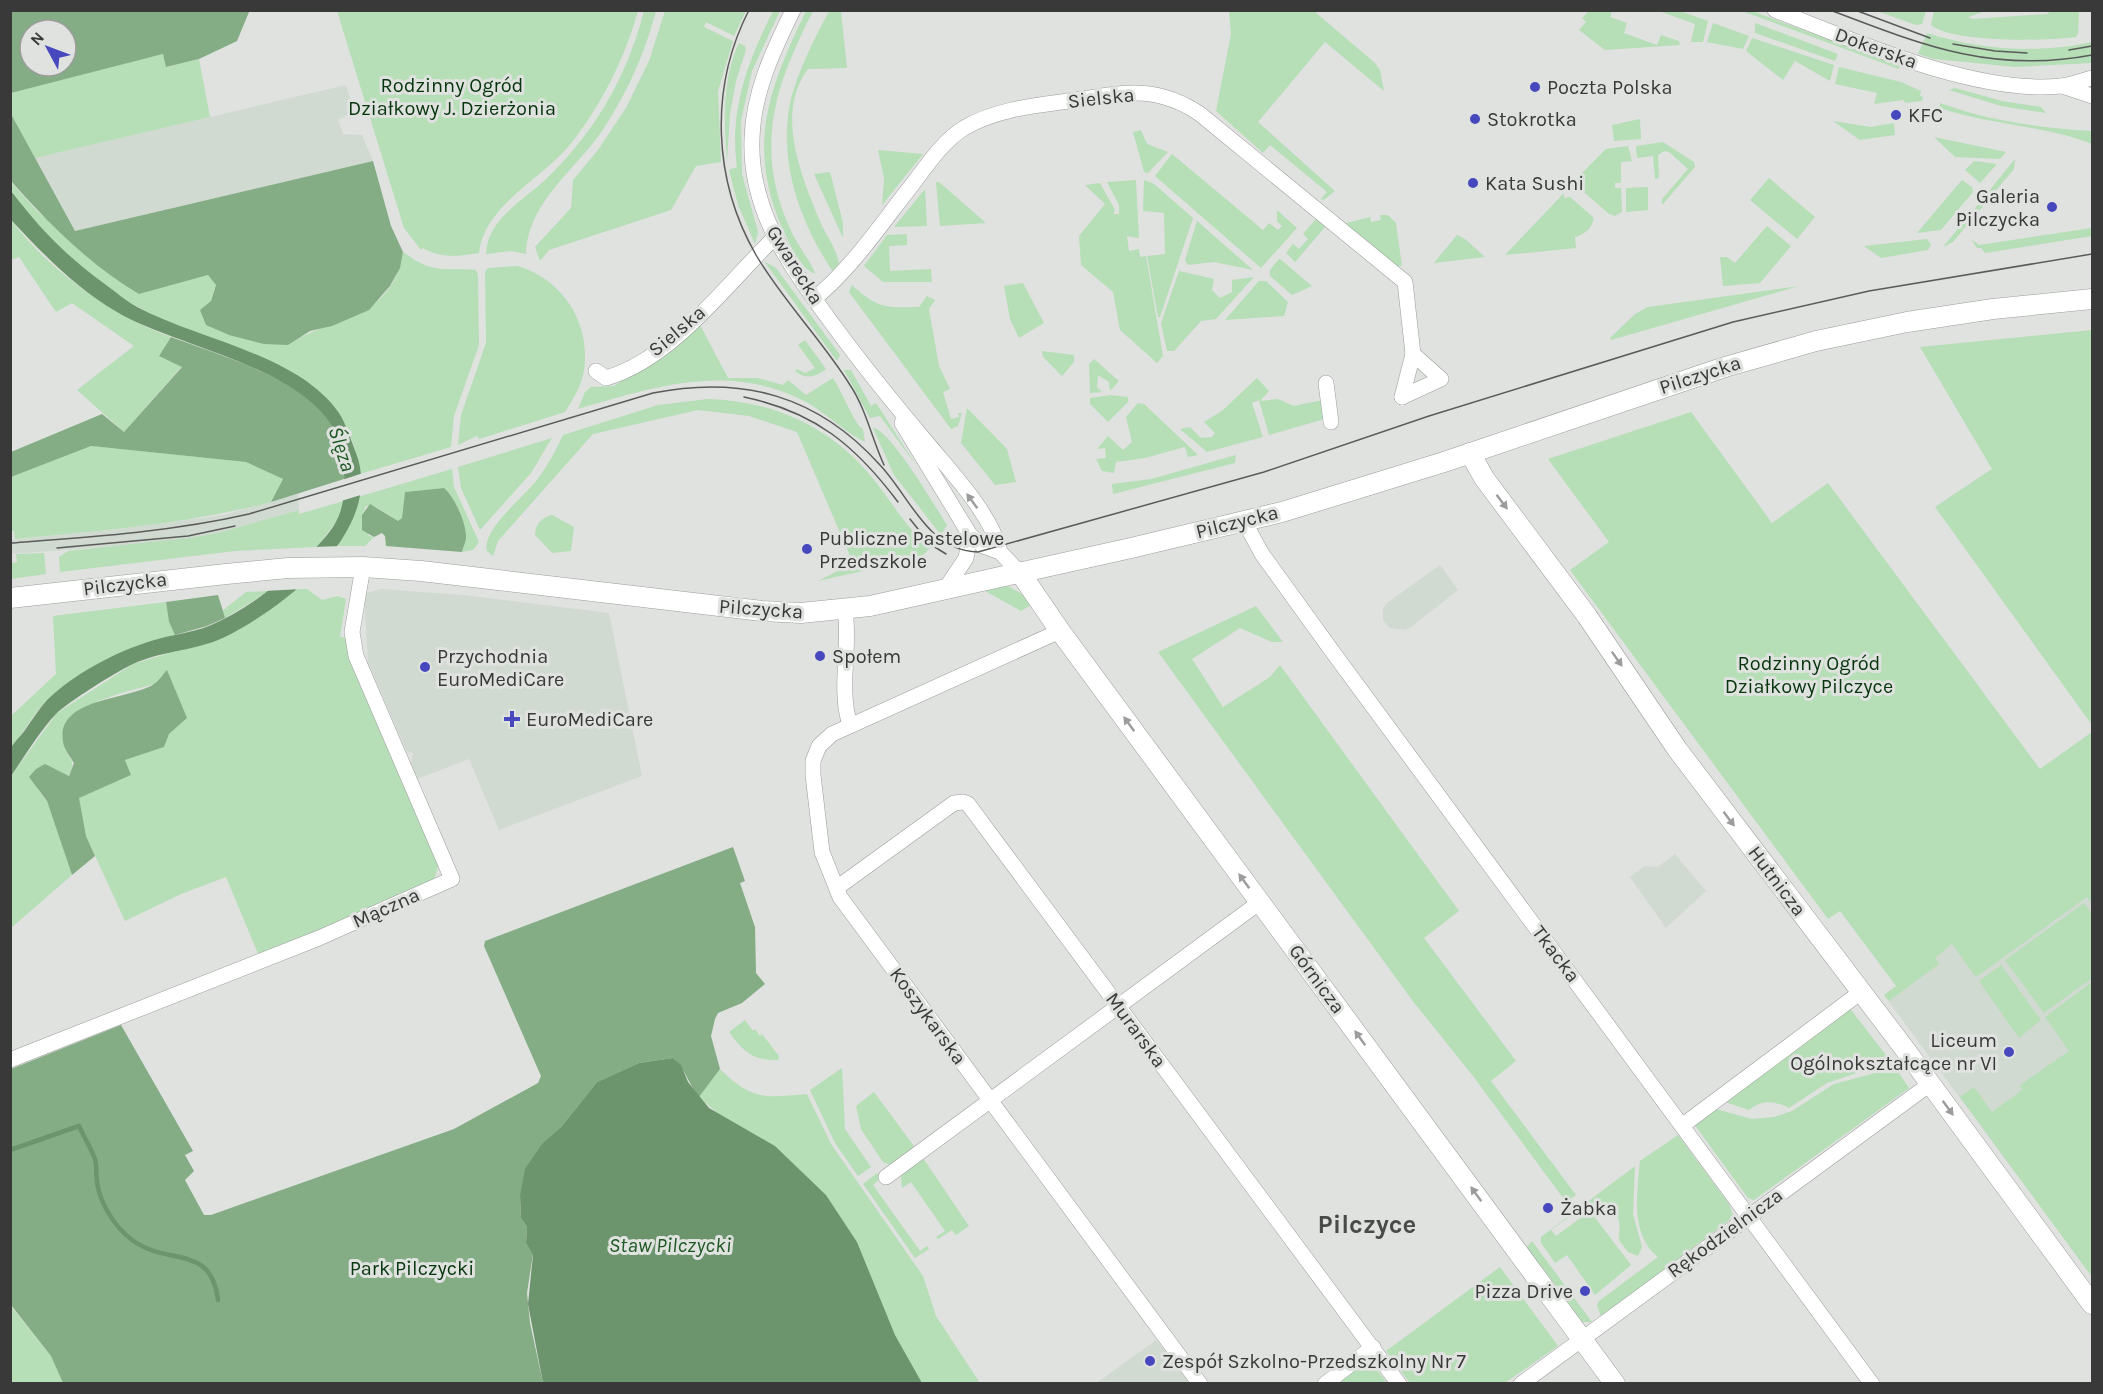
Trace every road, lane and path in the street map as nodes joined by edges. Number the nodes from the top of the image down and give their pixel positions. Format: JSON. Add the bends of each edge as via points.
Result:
{"nodes":[{"id":1,"x":793,"y":10,"type":"edge"},
{"id":2,"x":1775,"y":10,"type":"edge"},
{"id":3,"x":2092,"y":78,"type":"edge"},
{"id":4,"x":2062,"y":86,"type":"junction"},
{"id":5,"x":2092,"y":96,"type":"edge"},
{"id":6,"x":774,"y":238,"type":"junction"},
{"id":7,"x":814,"y":299,"type":"junction"},
{"id":8,"x":2092,"y":299,"type":"edge"},
{"id":9,"x":1413,"y":354,"type":"dead end"},
{"id":10,"x":596,"y":371,"type":"dead end"},
{"id":11,"x":1326,"y":383,"type":"dead end"},
{"id":12,"x":889,"y":399,"type":"junction"},
{"id":13,"x":1331,"y":422,"type":"dead end"},
{"id":14,"x":1470,"y":453,"type":"junction"},
{"id":15,"x":1244,"y":521,"type":"junction"},
{"id":16,"x":970,"y":535,"type":"junction"},
{"id":17,"x":1000,"y":552,"type":"junction"},
{"id":18,"x":363,"y":567,"type":"junction"},
{"id":19,"x":1021,"y":574,"type":"junction"},
{"id":20,"x":946,"y":588,"type":"junction"},
{"id":21,"x":10,"y":598,"type":"edge"},
{"id":22,"x":844,"y":610,"type":"junction"},
{"id":23,"x":1060,"y":631,"type":"junction"},
{"id":24,"x":850,"y":725,"type":"junction"},
{"id":25,"x":838,"y":887,"type":"junction"},
{"id":26,"x":1260,"y":902,"type":"junction"},
{"id":27,"x":1861,"y":992,"type":"junction"},
{"id":28,"x":1119,"y":1007,"type":"junction"},
{"id":29,"x":10,"y":1060,"type":"edge"},
{"id":30,"x":1930,"y":1084,"type":"junction"},
{"id":31,"x":990,"y":1101,"type":"junction"},
{"id":32,"x":1683,"y":1125,"type":"junction"},
{"id":33,"x":886,"y":1177,"type":"dead end"},
{"id":34,"x":1749,"y":1216,"type":"junction"},
{"id":35,"x":2092,"y":1304,"type":"edge"},
{"id":36,"x":1582,"y":1339,"type":"junction"},
{"id":37,"x":1373,"y":1347,"type":"junction"},
{"id":38,"x":1200,"y":1383,"type":"edge"},
{"id":39,"x":1325,"y":1383,"type":"edge"},
{"id":40,"x":1399,"y":1383,"type":"edge"},
{"id":41,"x":1521,"y":1383,"type":"edge"},
{"id":42,"x":1615,"y":1383,"type":"edge"},
{"id":43,"x":1872,"y":1383,"type":"edge"}],
"edges":[{"from":1,"to":6,"type":"street","name":"Gwarecka","via":[[765,73],[752,139],[755,182]]},
{"from":2,"to":4,"type":"street","name":"Dokerska","via":[[1950,73],[2024,85]]},
{"from":3,"to":4,"type":"street","name":"Dokerska"},
{"from":4,"to":5,"type":"street","name":"Dokerska"},
{"from":6,"to":7,"type":"street","name":"Gwarecka"},
{"from":6,"to":10,"type":"street","name":"Sielska","via":[[670,341],[629,369],[606,378]]},
{"from":7,"to":9,"type":"street","name":"Sielska","via":[[851,263],[934,156],[964,129],[1007,111],[1130,92],[1158,94],[1195,111],[1405,282]]},
{"from":7,"to":12,"type":"street","name":"Gwarecka"},
{"from":8,"to":14,"type":"street","name":"Pilczycka","via":[[1982,310],[1816,341],[1696,376]]},
{"from":11,"to":13,"type":"street"},
{"from":12,"to":16,"type":"street","name":"Gwarecka"},
{"from":17,"to":12,"type":"street","name":"Gwarecka","one_way":true,"via":[[992,529],[951,472]]},
{"from":14,"to":15,"type":"street","name":"Pilczycka"},
{"from":14,"to":27,"type":"street","name":"Hutnicza","one_way":true,"via":[[1677,749]]},
{"from":15,"to":19,"type":"street","name":"Pilczycka"},
{"from":15,"to":32,"type":"street","name":"Tkacka","via":[[1262,554],[1332,651]]},
{"from":16,"to":17,"type":"street","name":"Gwarecka","via":[[983,546]]},
{"from":16,"to":20,"type":"street","via":[[966,558]]},
{"from":17,"to":19,"type":"street","name":"Gwarecka"},
{"from":18,"to":21,"type":"street","name":"Pilczycka","via":[[240,572]]},
{"from":18,"to":22,"type":"street","name":"Pilczycka","via":[[762,611]]},
{"from":18,"to":29,"type":"street","name":"Mączna","via":[[352,632],[356,656],[452,879],[319,938]]},
{"from":19,"to":20,"type":"street","name":"Pilczycka"},
{"from":19,"to":23,"type":"street","name":"Górnicza"},
{"from":20,"to":22,"type":"street","name":"Pilczycka"},
{"from":22,"to":24,"type":"street","via":[[848,653],[844,706]]},
{"from":23,"to":24,"type":"street","name":"Koszykarska"},
{"from":26,"to":23,"type":"street","name":"Górnicza","one_way":true},
{"from":24,"to":25,"type":"street","name":"Koszykarska","via":[[819,746],[813,761],[822,852]]},
{"from":25,"to":28,"type":"street","name":"Murarska","via":[[949,806],[963,802],[975,812]]},
{"from":25,"to":31,"type":"street","name":"Koszykarska","via":[[840,897]]},
{"from":26,"to":28,"type":"street"},
{"from":36,"to":26,"type":"street","name":"Górnicza","one_way":true},
{"from":27,"to":30,"type":"street","name":"Hutnicza"},
{"from":27,"to":32,"type":"street"},
{"from":28,"to":31,"type":"street"},
{"from":28,"to":37,"type":"street","name":"Murarska"},
{"from":30,"to":34,"type":"street","name":"Rękodzielnicza"},
{"from":30,"to":35,"type":"street","name":"Hutnicza","one_way":true},
{"from":31,"to":33,"type":"street"},
{"from":31,"to":38,"type":"street","name":"Koszykarska"},
{"from":32,"to":34,"type":"street","name":"Tkacka"},
{"from":34,"to":36,"type":"street","name":"Rękodzielnicza"},
{"from":34,"to":43,"type":"street","name":"Tkacka"},
{"from":36,"to":41,"type":"street","name":"Rękodzielnicza"},
{"from":36,"to":42,"type":"street","name":"Górnicza"},
{"from":37,"to":39,"type":"street"},
{"from":37,"to":40,"type":"street","name":"Murarska"}]}
